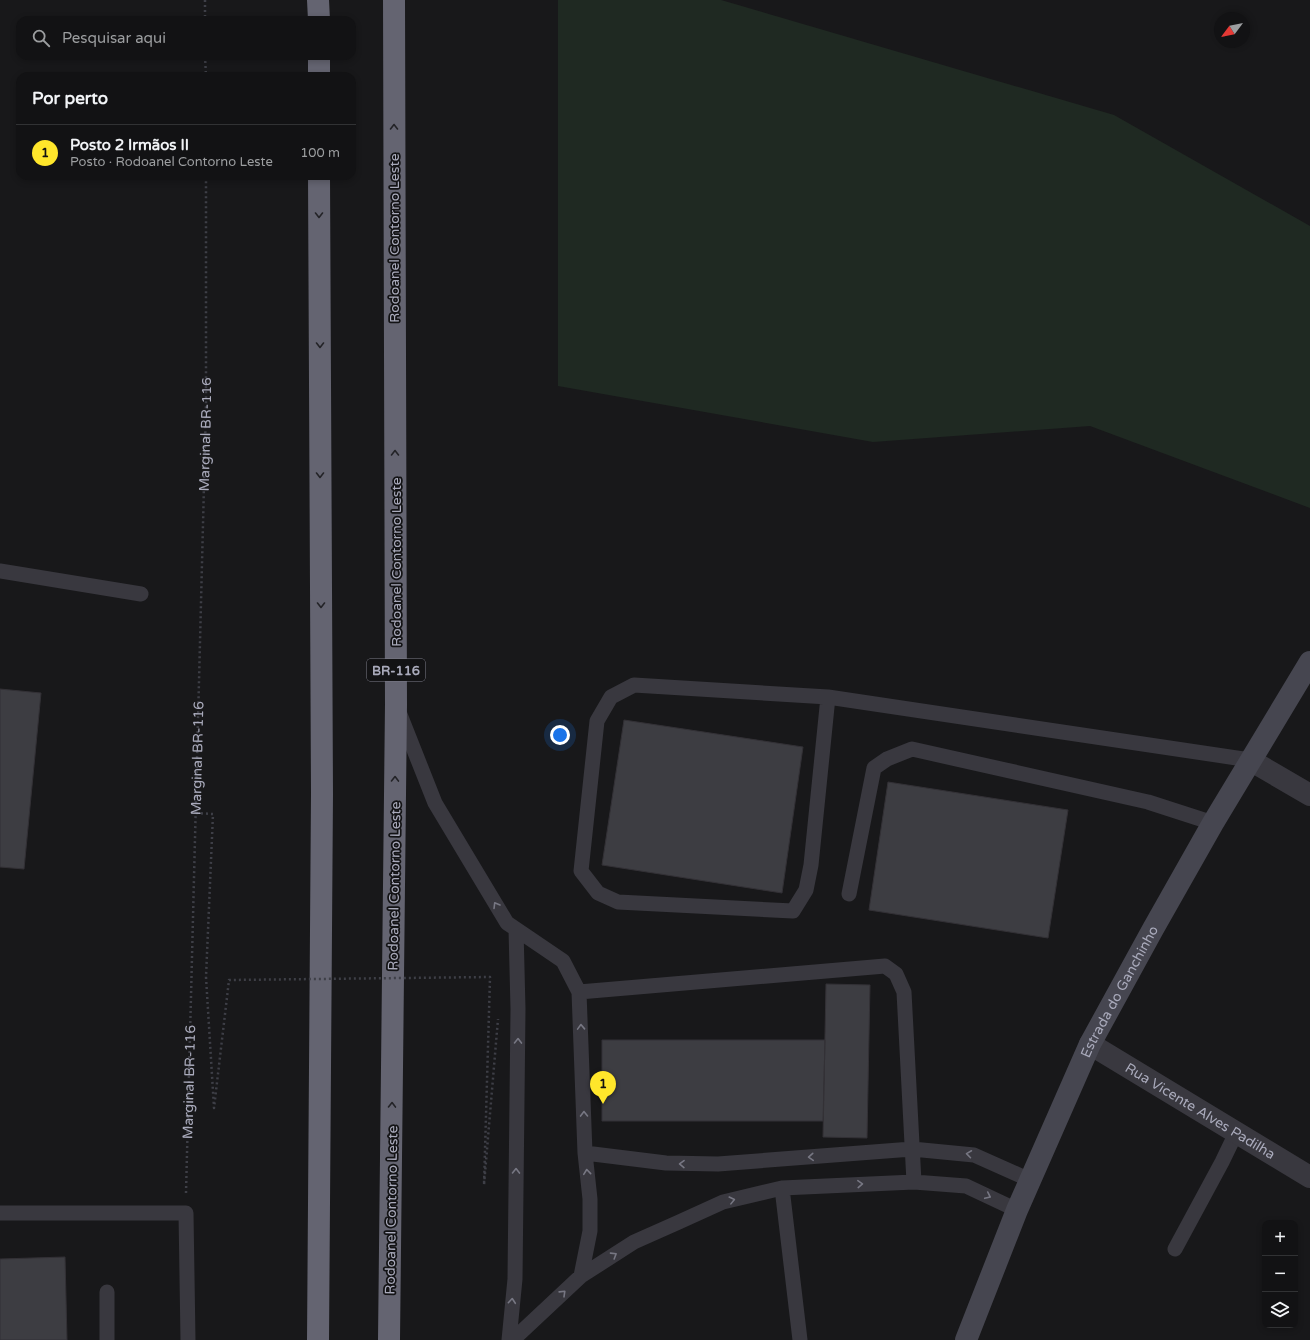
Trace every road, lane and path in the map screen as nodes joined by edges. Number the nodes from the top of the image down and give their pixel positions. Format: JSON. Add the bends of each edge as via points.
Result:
{"nodes":[{"id":1,"x":205,"y":0,"type":"edge"},
{"id":2,"x":318,"y":0,"type":"edge"},
{"id":3,"x":394,"y":0,"type":"edge"},
{"id":4,"x":206,"y":16,"type":"edge"},
{"id":5,"x":318,"y":16,"type":"edge"},
{"id":6,"x":206,"y":60,"type":"edge"},
{"id":7,"x":319,"y":60,"type":"edge"},
{"id":8,"x":206,"y":72,"type":"edge"},
{"id":9,"x":319,"y":72,"type":"edge"},
{"id":10,"x":206,"y":180,"type":"edge"},
{"id":11,"x":319,"y":180,"type":"edge"},
{"id":12,"x":0,"y":571,"type":"edge"},
{"id":13,"x":141,"y":594,"type":"dead end"},
{"id":14,"x":1310,"y":662,"type":"edge"},
{"id":15,"x":828,"y":697,"type":"junction"},
{"id":16,"x":396,"y":704,"type":"junction"},
{"id":17,"x":1250,"y":760,"type":"junction"},
{"id":18,"x":1310,"y":795,"type":"edge"},
{"id":19,"x":196,"y":813,"type":"junction"},
{"id":20,"x":1214,"y":823,"type":"junction"},
{"id":21,"x":849,"y":894,"type":"dead end"},
{"id":22,"x":516,"y":929,"type":"junction"},
{"id":23,"x":580,"y":992,"type":"junction"},
{"id":24,"x":498,"y":1019,"type":"dead end"},
{"id":25,"x":1090,"y":1044,"type":"junction"},
{"id":26,"x":1236,"y":1133,"type":"junction"},
{"id":27,"x":912,"y":1149,"type":"junction"},
{"id":28,"x":585,"y":1153,"type":"junction"},
{"id":29,"x":1310,"y":1178,"type":"edge"},
{"id":30,"x":1030,"y":1180,"type":"junction"},
{"id":31,"x":914,"y":1182,"type":"junction"},
{"id":32,"x":782,"y":1188,"type":"junction"},
{"id":33,"x":1017,"y":1210,"type":"junction"},
{"id":34,"x":0,"y":1213,"type":"edge"},
{"id":35,"x":186,"y":1213,"type":"junction"},
{"id":36,"x":1175,"y":1249,"type":"dead end"},
{"id":37,"x":581,"y":1276,"type":"junction"},
{"id":38,"x":107,"y":1292,"type":"dead end"},
{"id":39,"x":107,"y":1340,"type":"edge"},
{"id":40,"x":188,"y":1340,"type":"edge"},
{"id":41,"x":318,"y":1340,"type":"edge"},
{"id":42,"x":389,"y":1340,"type":"edge"},
{"id":43,"x":509,"y":1340,"type":"edge"},
{"id":44,"x":515,"y":1340,"type":"edge"},
{"id":45,"x":800,"y":1340,"type":"edge"},
{"id":46,"x":966,"y":1340,"type":"edge"}],
"edges":[{"from":1,"to":4,"type":"path"},
{"from":2,"to":5,"type":"highway"},
{"from":16,"to":3,"type":"highway","name":"Rodoanel Contorno Leste","number":"BR-116","one_way":true},
{"from":6,"to":8,"type":"path"},
{"from":7,"to":9,"type":"highway"},
{"from":10,"to":19,"type":"path","name":"Marginal BR-116","via":[[206,406]]},
{"from":11,"to":41,"type":"highway","one_way":true,"via":[[322,794]]},
{"from":12,"to":13,"type":"lane"},
{"from":14,"to":17,"type":"street","name":"Estrada do Ganchinho"},
{"from":15,"to":15,"type":"lane","via":[[812,865],[806,890],[793,911],[618,902],[598,893],[581,871],[597,721],[611,697],[634,685]]},
{"from":15,"to":17,"type":"lane"},
{"from":22,"to":16,"type":"lane","one_way":true,"via":[[507,923],[435,804]]},
{"from":42,"to":16,"type":"highway","name":"Rodoanel Contorno Leste","number":"BR-116","one_way":true},
{"from":17,"to":18,"type":"street"},
{"from":17,"to":20,"type":"street","name":"Estrada do Ganchinho"},
{"from":19,"to":24,"type":"path","bridge":true,"via":[[213,814],[206,977],[214,1108],[229,980],[490,977],[484,1185]]},
{"from":19,"to":35,"type":"path","name":"Marginal BR-116"},
{"from":20,"to":21,"type":"lane","via":[[1148,802],[912,749],[887,758],[874,768]]},
{"from":20,"to":25,"type":"street","name":"Estrada do Ganchinho"},
{"from":22,"to":23,"type":"lane","via":[[563,961]]},
{"from":43,"to":22,"type":"lane","one_way":true,"via":[[515,1279],[518,1009]]},
{"from":23,"to":27,"type":"lane","via":[[885,966],[896,974],[904,992]]},
{"from":28,"to":23,"type":"lane","one_way":true},
{"from":25,"to":26,"type":"street","name":"Rua Vicente Alves Padilha"},
{"from":25,"to":30,"type":"street","name":"Estrada do Ganchinho"},
{"from":26,"to":29,"type":"street","name":"Rua Vicente Alves Padilha"},
{"from":26,"to":36,"type":"lane"},
{"from":27,"to":28,"type":"lane","one_way":true,"via":[[718,1164],[666,1163]]},
{"from":30,"to":27,"type":"lane","one_way":true,"via":[[974,1154]]},
{"from":27,"to":31,"type":"lane"},
{"from":37,"to":28,"type":"lane","one_way":true,"via":[[590,1231],[590,1199]]},
{"from":30,"to":33,"type":"street","name":"Estrada do Ganchinho"},
{"from":32,"to":31,"type":"lane","one_way":true},
{"from":31,"to":33,"type":"lane","one_way":true,"via":[[966,1186]]},
{"from":37,"to":32,"type":"lane","one_way":true,"via":[[634,1242],[691,1216],[724,1202]]},
{"from":32,"to":45,"type":"lane"},
{"from":33,"to":46,"type":"street","name":"Estrada do Ganchinho"},
{"from":34,"to":35,"type":"lane"},
{"from":35,"to":40,"type":"lane"},
{"from":44,"to":37,"type":"lane","one_way":true},
{"from":38,"to":39,"type":"lane"}]}
